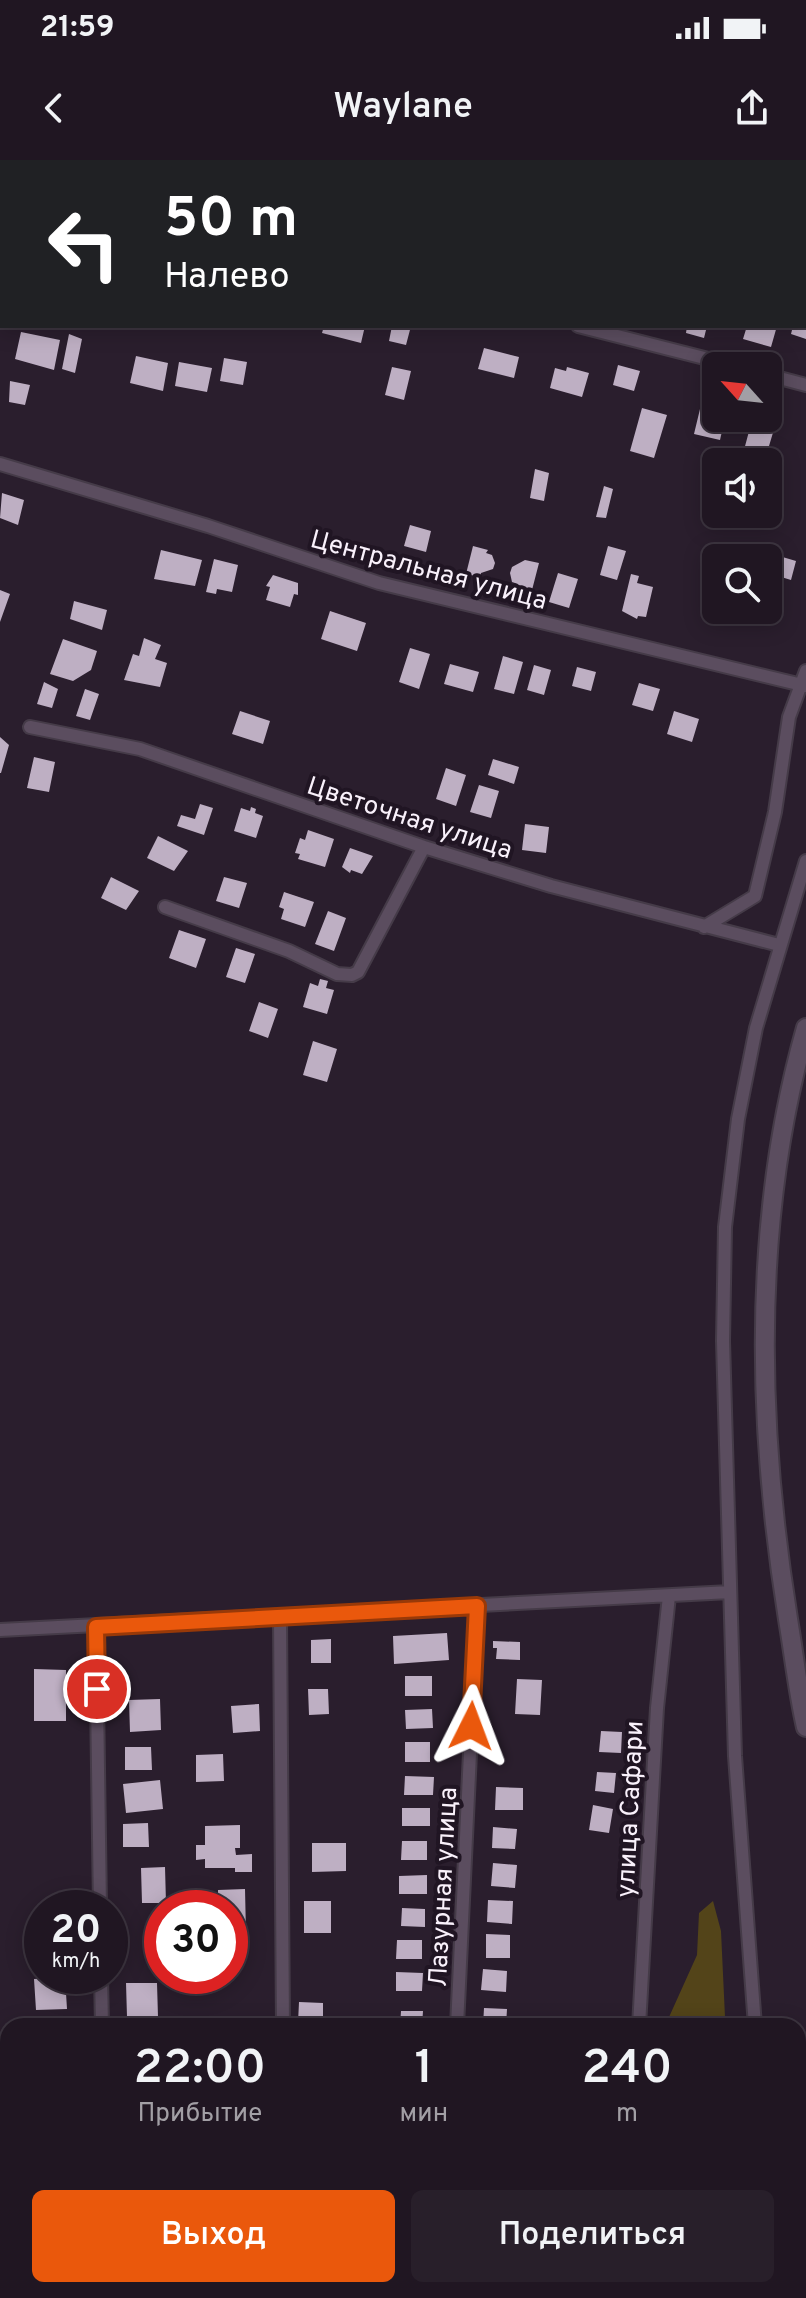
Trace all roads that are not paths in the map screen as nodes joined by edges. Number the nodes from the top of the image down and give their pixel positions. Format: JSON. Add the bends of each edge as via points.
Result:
{"nodes":[{"id":1,"x":586,"y":328,"type":"edge"},
{"id":2,"x":702,"y":357,"type":"edge"},
{"id":3,"x":782,"y":379,"type":"edge"},
{"id":4,"x":806,"y":385,"type":"edge"},
{"id":5,"x":0,"y":464,"type":"edge"},
{"id":6,"x":805,"y":680,"type":"edge"},
{"id":7,"x":30,"y":727,"type":"dead end"},
{"id":8,"x":424,"y":847,"type":"junction"},
{"id":9,"x":806,"y":861,"type":"edge"},
{"id":10,"x":165,"y":907,"type":"dead end"},
{"id":11,"x":704,"y":927,"type":"junction"},
{"id":12,"x":779,"y":945,"type":"junction"},
{"id":13,"x":806,"y":1028,"type":"edge"},
{"id":14,"x":730,"y":1592,"type":"junction"},
{"id":15,"x":669,"y":1596,"type":"junction"},
{"id":16,"x":477,"y":1606,"type":"junction"},
{"id":17,"x":280,"y":1618,"type":"junction"},
{"id":18,"x":96,"y":1627,"type":"junction"},
{"id":19,"x":0,"y":1630,"type":"edge"},
{"id":20,"x":806,"y":1727,"type":"edge"},
{"id":21,"x":100,"y":1890,"type":"edge"},
{"id":22,"x":101,"y":1994,"type":"edge"},
{"id":23,"x":102,"y":2018,"type":"edge"},
{"id":24,"x":283,"y":2018,"type":"edge"},
{"id":25,"x":457,"y":2018,"type":"edge"},
{"id":26,"x":639,"y":2018,"type":"edge"},
{"id":27,"x":754,"y":2018,"type":"edge"}],
"edges":[{"from":1,"to":2,"type":"street"},
{"from":3,"to":4,"type":"street"},
{"from":5,"to":6,"type":"street","name":"Центральная улица","via":[[379,583]]},
{"from":6,"to":11,"type":"street","via":[[789,717],[755,896]]},
{"from":7,"to":8,"type":"street","name":"Цветочная улица","via":[[140,749]]},
{"from":8,"to":10,"type":"street","via":[[352,975],[337,974],[289,951]]},
{"from":8,"to":11,"type":"street","name":"Цветочная улица"},
{"from":9,"to":12,"type":"street"},
{"from":11,"to":12,"type":"street","name":"Цветочная улица"},
{"from":12,"to":14,"type":"street","via":[[738,1119],[725,1227]]},
{"from":13,"to":20,"type":"main road","via":[[791,1081],[774,1202],[763,1339],[777,1550]]},
{"from":14,"to":15,"type":"street"},
{"from":14,"to":27,"type":"street","via":[[735,1756]]},
{"from":15,"to":16,"type":"street"},
{"from":15,"to":26,"type":"street","name":"улица Сафари","via":[[657,1708]]},
{"from":16,"to":17,"type":"street"},
{"from":16,"to":25,"type":"street","name":"Лазурная улица"},
{"from":17,"to":18,"type":"street"},
{"from":17,"to":24,"type":"street"},
{"from":18,"to":19,"type":"street"},
{"from":18,"to":21,"type":"street"},
{"from":22,"to":23,"type":"street"}]}
